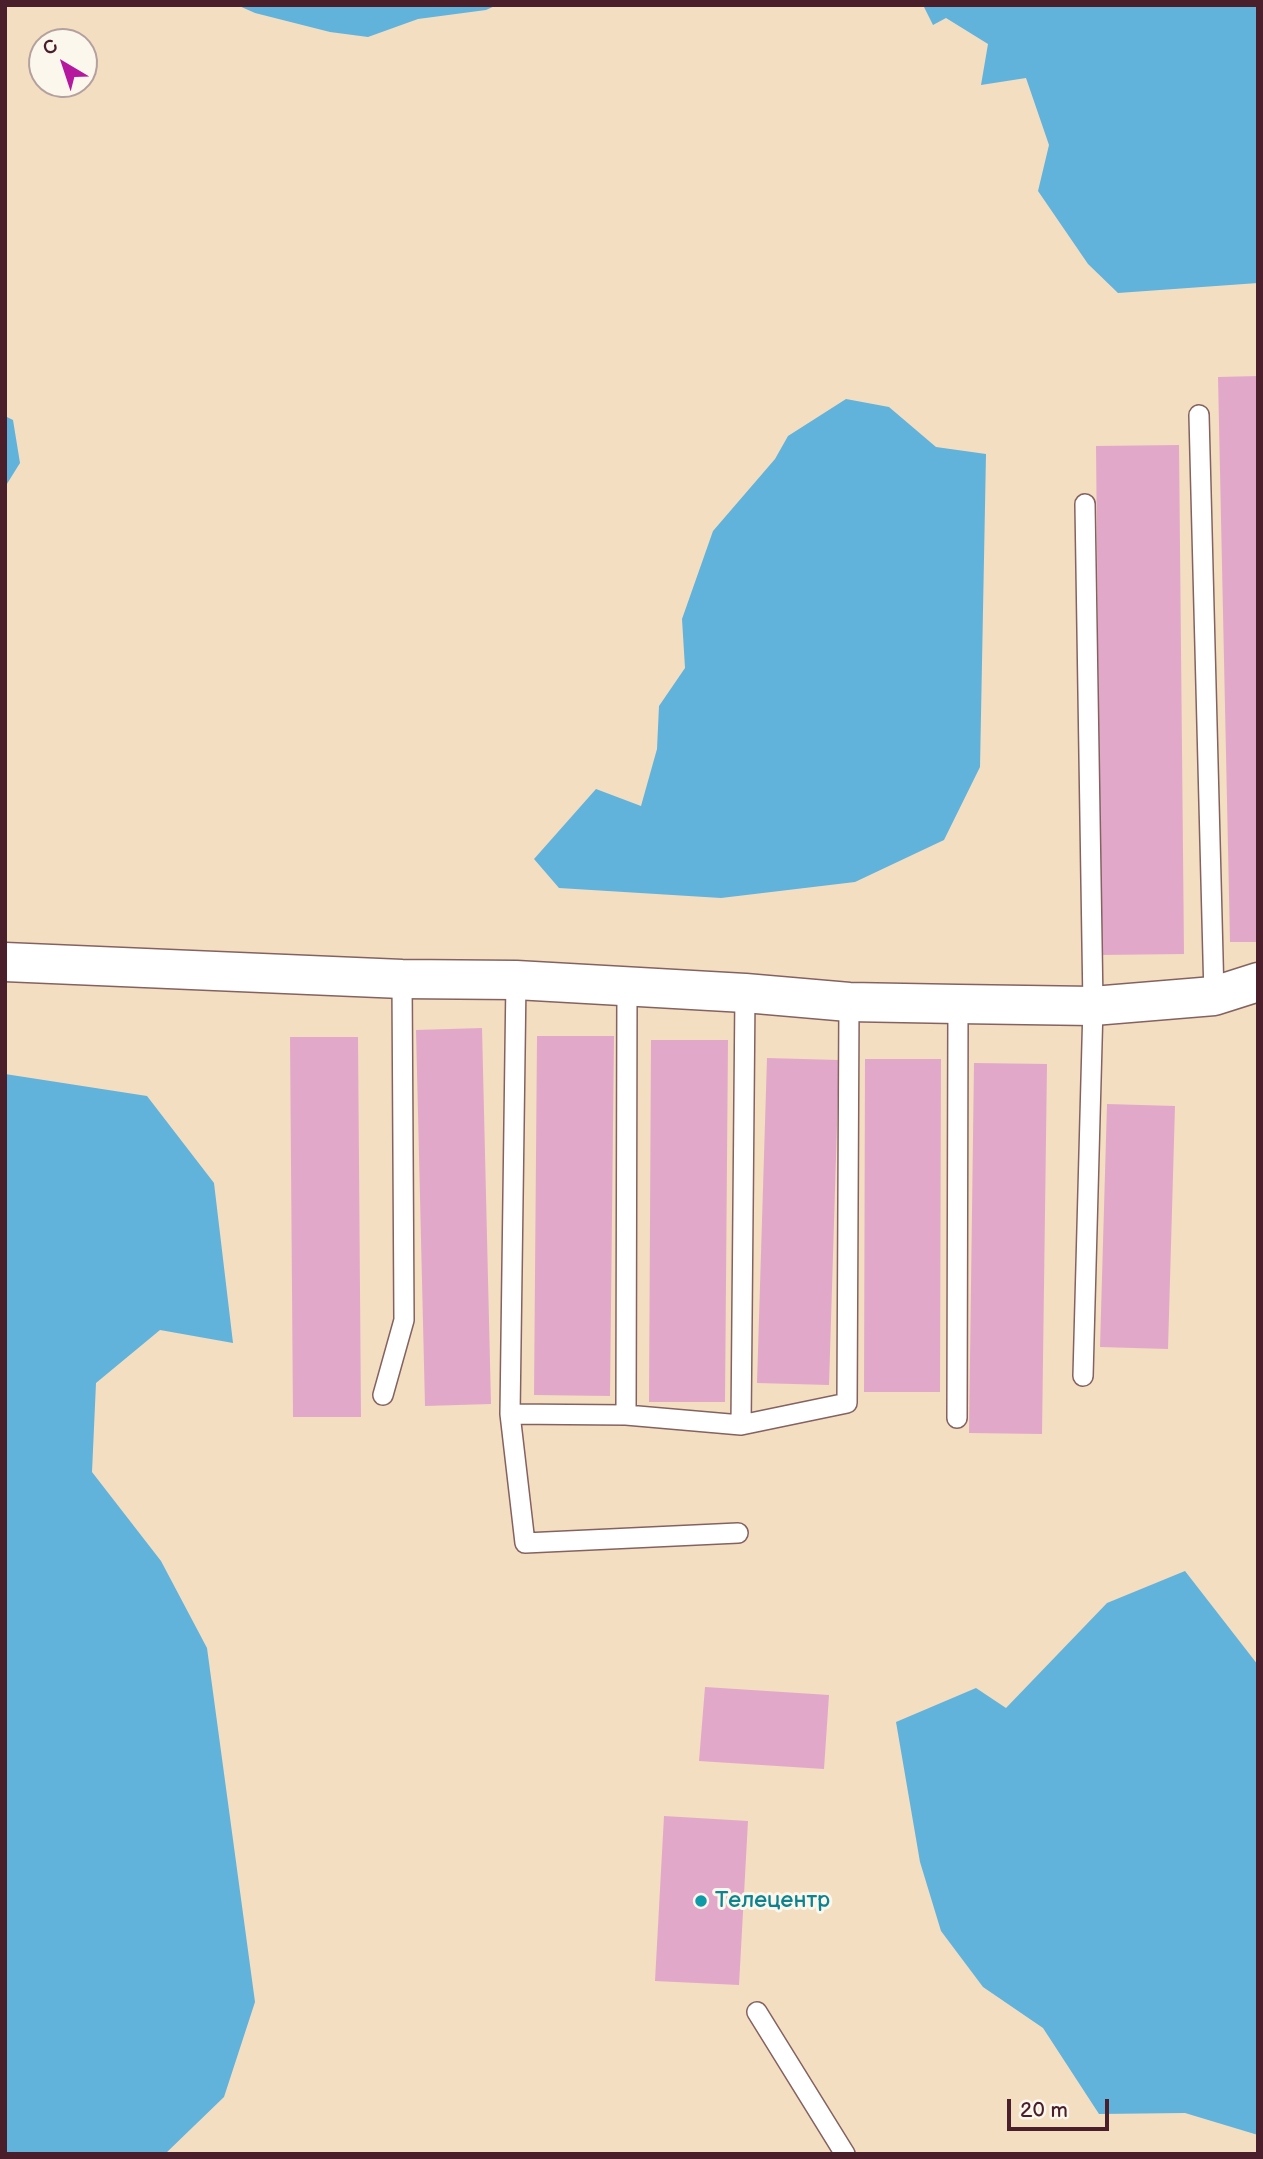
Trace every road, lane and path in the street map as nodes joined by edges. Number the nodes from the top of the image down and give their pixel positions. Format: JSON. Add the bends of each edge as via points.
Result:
{"nodes":[{"id":1,"x":1199,"y":415,"type":"dead end"},
{"id":2,"x":1085,"y":504,"type":"dead end"},
{"id":3,"x":5,"y":962,"type":"edge"},
{"id":4,"x":402,"y":979,"type":"junction"},
{"id":5,"x":516,"y":980,"type":"junction"},
{"id":6,"x":1258,"y":982,"type":"edge"},
{"id":7,"x":627,"y":986,"type":"junction"},
{"id":8,"x":745,"y":993,"type":"junction"},
{"id":9,"x":1214,"y":996,"type":"junction"},
{"id":10,"x":849,"y":1002,"type":"junction"},
{"id":11,"x":958,"y":1004,"type":"junction"},
{"id":12,"x":1093,"y":1006,"type":"junction"},
{"id":13,"x":1083,"y":1376,"type":"dead end"},
{"id":14,"x":383,"y":1395,"type":"dead end"},
{"id":15,"x":510,"y":1414,"type":"junction"},
{"id":16,"x":626,"y":1415,"type":"junction"},
{"id":17,"x":957,"y":1418,"type":"dead end"},
{"id":18,"x":741,"y":1425,"type":"junction"},
{"id":19,"x":738,"y":1533,"type":"dead end"},
{"id":20,"x":757,"y":2012,"type":"dead end"},
{"id":21,"x":845,"y":2154,"type":"edge"}],
"edges":[{"from":1,"to":9,"type":"lane"},
{"from":2,"to":12,"type":"lane"},
{"from":3,"to":4,"type":"street"},
{"from":4,"to":5,"type":"street"},
{"from":4,"to":14,"type":"lane","via":[[404,1320]]},
{"from":5,"to":7,"type":"street"},
{"from":5,"to":15,"type":"lane"},
{"from":6,"to":9,"type":"street"},
{"from":7,"to":8,"type":"street"},
{"from":7,"to":16,"type":"lane"},
{"from":8,"to":10,"type":"street"},
{"from":8,"to":18,"type":"lane"},
{"from":9,"to":12,"type":"street"},
{"from":10,"to":11,"type":"street"},
{"from":10,"to":18,"type":"lane","via":[[847,1403]]},
{"from":11,"to":12,"type":"street"},
{"from":11,"to":17,"type":"lane"},
{"from":12,"to":13,"type":"lane"},
{"from":15,"to":16,"type":"lane"},
{"from":15,"to":19,"type":"lane","via":[[524,1543]]},
{"from":16,"to":18,"type":"lane"},
{"from":20,"to":21,"type":"lane"}]}
